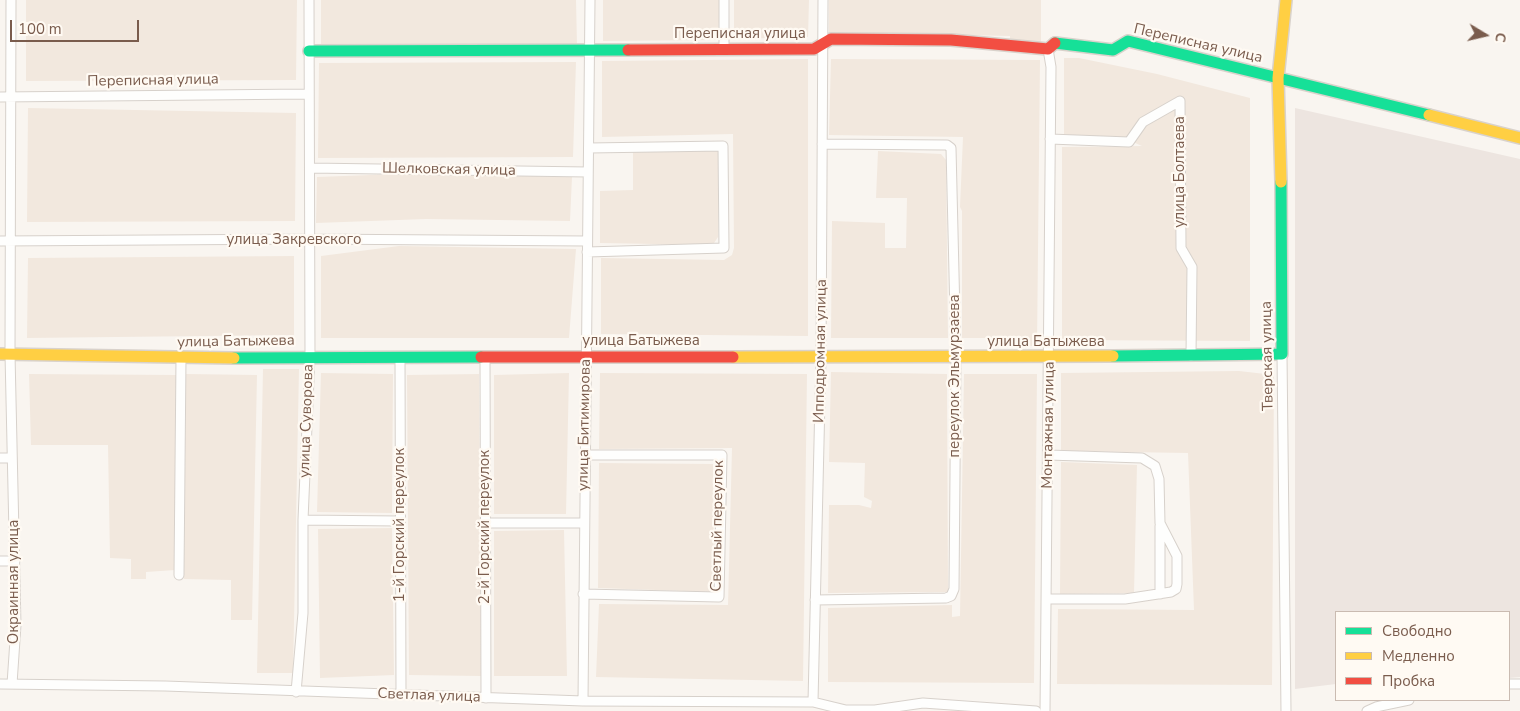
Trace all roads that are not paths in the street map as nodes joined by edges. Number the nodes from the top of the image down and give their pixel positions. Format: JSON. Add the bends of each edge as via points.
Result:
{"nodes":[{"id":1,"x":11,"y":0,"type":"edge"},
{"id":2,"x":308,"y":0,"type":"edge"},
{"id":3,"x":590,"y":0,"type":"edge"},
{"id":4,"x":724,"y":0,"type":"edge"},
{"id":5,"x":823,"y":0,"type":"edge"},
{"id":6,"x":1286,"y":0,"type":"edge"},
{"id":7,"x":822,"y":43,"type":"junction"},
{"id":8,"x":1048,"y":49,"type":"junction"},
{"id":9,"x":590,"y":50,"type":"junction"},
{"id":10,"x":724,"y":50,"type":"junction"},
{"id":11,"x":309,"y":51,"type":"junction"},
{"id":12,"x":1278,"y":78,"type":"junction"},
{"id":13,"x":307,"y":94,"type":"junction"},
{"id":14,"x":0,"y":97,"type":"edge"},
{"id":15,"x":13,"y":97,"type":"junction"},
{"id":16,"x":1520,"y":138,"type":"edge"},
{"id":17,"x":1050,"y":139,"type":"junction"},
{"id":18,"x":822,"y":144,"type":"junction"},
{"id":19,"x":588,"y":148,"type":"junction"},
{"id":20,"x":310,"y":168,"type":"junction"},
{"id":21,"x":588,"y":172,"type":"junction"},
{"id":22,"x":309,"y":239,"type":"junction"},
{"id":23,"x":5,"y":241,"type":"edge"},
{"id":24,"x":587,"y":241,"type":"junction"},
{"id":25,"x":587,"y":252,"type":"junction"},
{"id":26,"x":5,"y":354,"type":"edge"},
{"id":27,"x":1282,"y":354,"type":"junction"},
{"id":28,"x":310,"y":356,"type":"junction"},
{"id":29,"x":400,"y":356,"type":"junction"},
{"id":30,"x":586,"y":356,"type":"junction"},
{"id":31,"x":821,"y":356,"type":"junction"},
{"id":32,"x":1192,"y":356,"type":"junction"},
{"id":33,"x":485,"y":357,"type":"junction"},
{"id":34,"x":956,"y":357,"type":"junction"},
{"id":35,"x":1050,"y":357,"type":"junction"},
{"id":36,"x":180,"y":358,"type":"junction"},
{"id":37,"x":586,"y":455,"type":"junction"},
{"id":38,"x":1048,"y":455,"type":"junction"},
{"id":39,"x":0,"y":458,"type":"edge"},
{"id":40,"x":11,"y":458,"type":"junction"},
{"id":41,"x":303,"y":520,"type":"junction"},
{"id":42,"x":399,"y":521,"type":"junction"},
{"id":43,"x":485,"y":523,"type":"junction"},
{"id":44,"x":584,"y":523,"type":"junction"},
{"id":45,"x":1160,"y":523,"type":"junction"},
{"id":46,"x":0,"y":561,"type":"edge"},
{"id":47,"x":15,"y":561,"type":"junction"},
{"id":48,"x":179,"y":575,"type":"dead end"},
{"id":49,"x":583,"y":594,"type":"junction"},
{"id":50,"x":1160,"y":594,"type":"junction"},
{"id":51,"x":1047,"y":599,"type":"junction"},
{"id":52,"x":815,"y":600,"type":"junction"},
{"id":53,"x":0,"y":684,"type":"edge"},
{"id":54,"x":12,"y":684,"type":"junction"},
{"id":55,"x":296,"y":692,"type":"junction"},
{"id":56,"x":401,"y":694,"type":"junction"},
{"id":57,"x":486,"y":698,"type":"junction"},
{"id":58,"x":583,"y":701,"type":"junction"},
{"id":59,"x":1404,"y":701,"type":"edge"},
{"id":60,"x":813,"y":702,"type":"junction"},
{"id":61,"x":1036,"y":711,"type":"edge"},
{"id":62,"x":1045,"y":711,"type":"edge"},
{"id":63,"x":1286,"y":711,"type":"edge"},
{"id":64,"x":1367,"y":711,"type":"edge"}],
"edges":[{"from":1,"to":15,"type":"street","name":"Окраинная улица"},
{"from":2,"to":11,"type":"street","name":"улица Суворова"},
{"from":3,"to":9,"type":"street","name":"улица Битимирова"},
{"from":4,"to":10,"type":"street"},
{"from":5,"to":7,"type":"street","name":"Ипподромная улица"},
{"from":6,"to":12,"type":"street","name":"Тверская улица"},
{"from":7,"to":8,"type":"street","name":"Переписная улица","via":[[831,39],[942,40]]},
{"from":7,"to":10,"type":"street","name":"Переписная улица","via":[[814,49]]},
{"from":7,"to":18,"type":"street","name":"Ипподромная улица"},
{"from":8,"to":12,"type":"street","name":"Переписная улица","via":[[1054,43],[1113,50],[1128,41]]},
{"from":8,"to":17,"type":"street","name":"Монтажная улица","via":[[1051,67]]},
{"from":9,"to":10,"type":"street","name":"Переписная улица"},
{"from":9,"to":11,"type":"street","name":"Переписная улица"},
{"from":9,"to":19,"type":"street","name":"улица Битимирова"},
{"from":11,"to":13,"type":"street","name":"улица Суворова"},
{"from":12,"to":16,"type":"street"},
{"from":12,"to":27,"type":"street","name":"Тверская улица"},
{"from":13,"to":15,"type":"street","name":"Переписная улица"},
{"from":13,"to":20,"type":"street","name":"улица Суворова"},
{"from":14,"to":15,"type":"street","name":"Переписная улица"},
{"from":15,"to":23,"type":"street","name":"Окраинная улица"},
{"from":17,"to":32,"type":"street","name":"улица Болтаева","via":[[1129,142],[1143,122],[1180,101],[1180,248],[1192,267]]},
{"from":17,"to":35,"type":"street","name":"Монтажная улица"},
{"from":18,"to":31,"type":"street","name":"Ипподромная улица"},
{"from":18,"to":34,"type":"street","name":"переулок Эльмурзаева","via":[[951,148]]},
{"from":19,"to":21,"type":"street","name":"улица Битимирова"},
{"from":19,"to":25,"type":"street","via":[[723,146],[724,248]]},
{"from":20,"to":21,"type":"street","name":"Шелковская улица"},
{"from":20,"to":22,"type":"street","name":"улица Суворова"},
{"from":21,"to":24,"type":"street","name":"улица Битимирова"},
{"from":22,"to":23,"type":"street","name":"улица Закревского"},
{"from":22,"to":24,"type":"street","name":"улица Закревского"},
{"from":22,"to":28,"type":"street","name":"улица Суворова"},
{"from":23,"to":26,"type":"street","name":"Окраинная улица"},
{"from":24,"to":25,"type":"street","name":"улица Битимирова"},
{"from":25,"to":30,"type":"street","name":"улица Битимирова"},
{"from":26,"to":36,"type":"street","name":"улица Батыжева"},
{"from":26,"to":40,"type":"street","name":"Окраинная улица"},
{"from":27,"to":32,"type":"street","name":"улица Батыжева"},
{"from":27,"to":63,"type":"street","name":"Тверская улица"},
{"from":28,"to":29,"type":"street","name":"улица Батыжева"},
{"from":28,"to":36,"type":"street","name":"улица Батыжева"},
{"from":28,"to":41,"type":"street","name":"улица Суворова"},
{"from":29,"to":33,"type":"street","name":"улица Батыжева"},
{"from":29,"to":42,"type":"street","name":"1-й Горский переулок"},
{"from":30,"to":31,"type":"street","name":"улица Батыжева"},
{"from":30,"to":33,"type":"street","name":"улица Батыжева"},
{"from":30,"to":37,"type":"street","name":"улица Битимирова"},
{"from":31,"to":34,"type":"street","name":"улица Батыжева"},
{"from":31,"to":52,"type":"street","name":"Ипподромная улица"},
{"from":32,"to":35,"type":"street","name":"улица Батыжева"},
{"from":33,"to":43,"type":"street","name":"2-й Горский переулок"},
{"from":34,"to":35,"type":"street","name":"улица Батыжева"},
{"from":34,"to":52,"type":"street","name":"переулок Эльмурзаева","via":[[952,596]]},
{"from":35,"to":38,"type":"street","name":"Монтажная улица"},
{"from":36,"to":48,"type":"street"},
{"from":37,"to":44,"type":"street","name":"улица Битимирова"},
{"from":37,"to":49,"type":"street","name":"Светлый переулок","via":[[722,455],[720,587],[719,597]]},
{"from":38,"to":45,"type":"street","via":[[1142,458],[1155,466],[1159,479]]},
{"from":38,"to":51,"type":"street","name":"Монтажная улица"},
{"from":39,"to":40,"type":"street"},
{"from":40,"to":47,"type":"street","name":"Окраинная улица"},
{"from":41,"to":42,"type":"street"},
{"from":41,"to":55,"type":"street","name":"улица Суворова","via":[[303,612]]},
{"from":42,"to":56,"type":"street","name":"1-й Горский переулок"},
{"from":43,"to":44,"type":"street"},
{"from":43,"to":57,"type":"street","name":"2-й Горский переулок"},
{"from":44,"to":49,"type":"street","name":"улица Битимирова"},
{"from":45,"to":50,"type":"street"},
{"from":45,"to":50,"type":"street","via":[[1177,556],[1177,575],[1176,589]]},
{"from":46,"to":47,"type":"street"},
{"from":47,"to":54,"type":"street","name":"Окраинная улица","via":[[16,625]]},
{"from":49,"to":58,"type":"street","name":"улица Битимирова"},
{"from":50,"to":51,"type":"street","via":[[1125,599]]},
{"from":51,"to":62,"type":"street","name":"Монтажная улица"},
{"from":52,"to":60,"type":"street","name":"Ипподромная улица"},
{"from":53,"to":54,"type":"street","name":"Светлая улица"},
{"from":54,"to":55,"type":"street","name":"Светлая улица"},
{"from":55,"to":56,"type":"street","name":"Светлая улица"},
{"from":56,"to":57,"type":"street","name":"Светлая улица"},
{"from":57,"to":58,"type":"street","name":"Светлая улица"},
{"from":58,"to":60,"type":"street","name":"Светлая улица"},
{"from":59,"to":64,"type":"street"},
{"from":60,"to":61,"type":"street","name":"Светлая улица","via":[[846,710],[875,710],[923,703]]}]}
